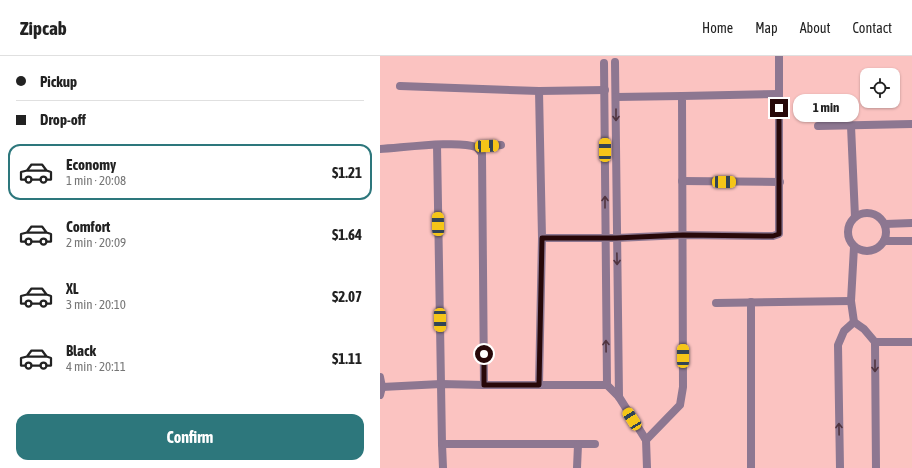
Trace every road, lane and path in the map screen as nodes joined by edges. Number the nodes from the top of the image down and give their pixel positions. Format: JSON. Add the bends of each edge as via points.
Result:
{"nodes":[{"id":1,"x":779,"y":56,"type":"edge"},
{"id":2,"x":615,"y":62,"type":"dead end"},
{"id":3,"x":604,"y":63,"type":"dead end"},
{"id":4,"x":400,"y":86,"type":"dead end"},
{"id":5,"x":539,"y":90,"type":"junction"},
{"id":6,"x":605,"y":90,"type":"junction"},
{"id":7,"x":779,"y":94,"type":"junction"},
{"id":8,"x":682,"y":96,"type":"junction"},
{"id":9,"x":616,"y":97,"type":"junction"},
{"id":10,"x":912,"y":124,"type":"edge"},
{"id":11,"x":818,"y":126,"type":"dead end"},
{"id":12,"x":851,"y":126,"type":"junction"},
{"id":13,"x":437,"y":145,"type":"junction"},
{"id":14,"x":501,"y":145,"type":"dead end"},
{"id":15,"x":478,"y":148,"type":"junction"},
{"id":16,"x":380,"y":149,"type":"edge"},
{"id":17,"x":682,"y":181,"type":"junction"},
{"id":18,"x":780,"y":182,"type":"junction"},
{"id":19,"x":855,"y":216,"type":"junction"},
{"id":20,"x":912,"y":223,"type":"edge"},
{"id":21,"x":884,"y":224,"type":"junction"},
{"id":22,"x":683,"y":235,"type":"junction"},
{"id":23,"x":542,"y":238,"type":"junction"},
{"id":24,"x":605,"y":238,"type":"junction"},
{"id":25,"x":616,"y":238,"type":"junction"},
{"id":26,"x":884,"y":241,"type":"junction"},
{"id":27,"x":912,"y":241,"type":"edge"},
{"id":28,"x":854,"y":247,"type":"junction"},
{"id":29,"x":851,"y":300,"type":"junction"},
{"id":30,"x":716,"y":302,"type":"dead end"},
{"id":31,"x":751,"y":302,"type":"junction"},
{"id":32,"x":854,"y":322,"type":"junction"},
{"id":33,"x":875,"y":342,"type":"junction"},
{"id":34,"x":912,"y":342,"type":"edge"},
{"id":35,"x":380,"y":377,"type":"edge"},
{"id":36,"x":441,"y":384,"type":"junction"},
{"id":37,"x":484,"y":385,"type":"junction"},
{"id":38,"x":539,"y":385,"type":"junction"},
{"id":39,"x":607,"y":385,"type":"junction"},
{"id":40,"x":382,"y":387,"type":"junction"},
{"id":41,"x":380,"y":395,"type":"edge"},
{"id":42,"x":619,"y":397,"type":"junction"},
{"id":43,"x":646,"y":440,"type":"junction"},
{"id":44,"x":442,"y":444,"type":"junction"},
{"id":45,"x":594,"y":444,"type":"dead end"},
{"id":46,"x":578,"y":445,"type":"junction"},
{"id":47,"x":443,"y":468,"type":"edge"},
{"id":48,"x":578,"y":468,"type":"edge"},
{"id":49,"x":647,"y":468,"type":"edge"},
{"id":50,"x":751,"y":468,"type":"edge"},
{"id":51,"x":840,"y":468,"type":"edge"},
{"id":52,"x":876,"y":468,"type":"edge"}],
"edges":[{"from":1,"to":7,"type":"street"},
{"from":2,"to":9,"type":"street"},
{"from":3,"to":6,"type":"street"},
{"from":4,"to":5,"type":"street"},
{"from":5,"to":6,"type":"street"},
{"from":5,"to":23,"type":"street"},
{"from":24,"to":6,"type":"street","one_way":true},
{"from":7,"to":8,"type":"street"},
{"from":7,"to":18,"type":"street"},
{"from":8,"to":9,"type":"street"},
{"from":8,"to":17,"type":"street"},
{"from":9,"to":25,"type":"street","one_way":true},
{"from":10,"to":12,"type":"street"},
{"from":11,"to":12,"type":"street"},
{"from":12,"to":19,"type":"street"},
{"from":13,"to":15,"type":"street","via":[[469,145]]},
{"from":13,"to":16,"type":"street"},
{"from":13,"to":36,"type":"street"},
{"from":14,"to":15,"type":"street"},
{"from":15,"to":37,"type":"street","via":[[482,154]]},
{"from":17,"to":18,"type":"street"},
{"from":17,"to":22,"type":"street"},
{"from":18,"to":22,"type":"street","via":[[779,234]]},
{"from":19,"to":21,"type":"street","via":[[865,212],[877,215]]},
{"from":19,"to":28,"type":"street","via":[[848,226],[848,238]]},
{"from":20,"to":21,"type":"street"},
{"from":21,"to":26,"type":"street"},
{"from":22,"to":25,"type":"street"},
{"from":22,"to":43,"type":"street","via":[[683,387],[680,406]]},
{"from":23,"to":24,"type":"street"},
{"from":23,"to":38,"type":"street"},
{"from":24,"to":25,"type":"street"},
{"from":39,"to":24,"type":"street","one_way":true},
{"from":25,"to":42,"type":"street","one_way":true},
{"from":26,"to":27,"type":"street"},
{"from":26,"to":28,"type":"street","via":[[876,249],[865,251]]},
{"from":28,"to":29,"type":"street"},
{"from":29,"to":31,"type":"street"},
{"from":29,"to":32,"type":"street"},
{"from":30,"to":31,"type":"street"},
{"from":31,"to":50,"type":"street"},
{"from":32,"to":33,"type":"street"},
{"from":51,"to":32,"type":"street","one_way":true,"via":[[838,345],[844,331]]},
{"from":33,"to":34,"type":"street"},
{"from":33,"to":52,"type":"street","one_way":true},
{"from":35,"to":40,"type":"street"},
{"from":36,"to":37,"type":"street"},
{"from":36,"to":40,"type":"street"},
{"from":36,"to":44,"type":"street"},
{"from":37,"to":38,"type":"street"},
{"from":38,"to":39,"type":"street"},
{"from":39,"to":42,"type":"street"},
{"from":40,"to":41,"type":"street"},
{"from":42,"to":43,"type":"street"},
{"from":43,"to":49,"type":"street"},
{"from":44,"to":46,"type":"street"},
{"from":44,"to":47,"type":"street"},
{"from":45,"to":46,"type":"street"},
{"from":46,"to":48,"type":"street"}]}
